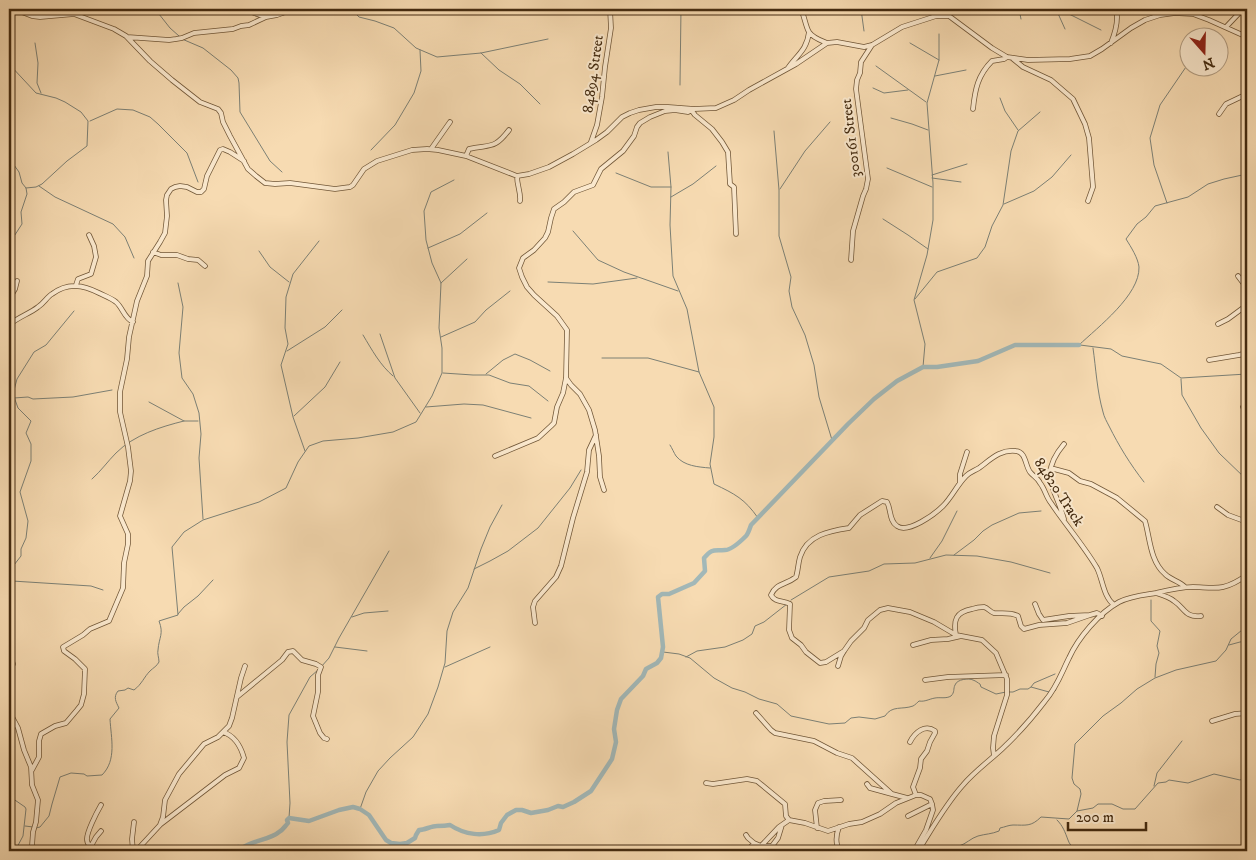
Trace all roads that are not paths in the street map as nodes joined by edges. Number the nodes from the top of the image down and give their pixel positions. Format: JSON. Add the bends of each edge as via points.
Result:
{"nodes":[{"id":1,"x":14,"y":9,"type":"edge"},
{"id":2,"x":251,"y":9,"type":"edge"},
{"id":3,"x":294,"y":9,"type":"edge"},
{"id":4,"x":610,"y":9,"type":"edge"},
{"id":5,"x":801,"y":9,"type":"edge"},
{"id":6,"x":944,"y":9,"type":"edge"},
{"id":7,"x":1116,"y":9,"type":"edge"},
{"id":8,"x":1243,"y":9,"type":"edge"},
{"id":9,"x":949,"y":16,"type":"junction"},
{"id":10,"x":266,"y":17,"type":"junction"},
{"id":11,"x":1226,"y":27,"type":"junction"},
{"id":12,"x":809,"y":32,"type":"junction"},
{"id":13,"x":127,"y":37,"type":"junction"},
{"id":14,"x":1247,"y":37,"type":"edge"},
{"id":15,"x":827,"y":43,"type":"junction"},
{"id":16,"x":1111,"y":43,"type":"junction"},
{"id":17,"x":872,"y":45,"type":"junction"},
{"id":18,"x":1007,"y":56,"type":"junction"},
{"id":19,"x":1012,"y":58,"type":"junction"},
{"id":20,"x":787,"y":69,"type":"junction"},
{"id":21,"x":1247,"y":94,"type":"edge"},
{"id":22,"x":973,"y":109,"type":"dead end"},
{"id":23,"x":693,"y":110,"type":"junction"},
{"id":24,"x":1219,"y":114,"type":"dead end"},
{"id":25,"x":450,"y":122,"type":"dead end"},
{"id":26,"x":509,"y":130,"type":"dead end"},
{"id":27,"x":591,"y":142,"type":"junction"},
{"id":28,"x":431,"y":149,"type":"junction"},
{"id":29,"x":466,"y":156,"type":"junction"},
{"id":30,"x":246,"y":162,"type":"junction"},
{"id":31,"x":517,"y":176,"type":"junction"},
{"id":32,"x":520,"y":201,"type":"dead end"},
{"id":33,"x":1088,"y":201,"type":"dead end"},
{"id":34,"x":736,"y":234,"type":"dead end"},
{"id":35,"x":89,"y":235,"type":"dead end"},
{"id":36,"x":153,"y":252,"type":"junction"},
{"id":37,"x":851,"y":260,"type":"dead end"},
{"id":38,"x":205,"y":266,"type":"dead end"},
{"id":39,"x":1238,"y":276,"type":"dead end"},
{"id":40,"x":17,"y":281,"type":"dead end"},
{"id":41,"x":76,"y":286,"type":"junction"},
{"id":42,"x":1247,"y":288,"type":"edge"},
{"id":43,"x":9,"y":299,"type":"edge"},
{"id":44,"x":1247,"y":305,"type":"edge"},
{"id":45,"x":133,"y":322,"type":"junction"},
{"id":46,"x":1218,"y":324,"type":"dead end"},
{"id":47,"x":9,"y":325,"type":"edge"},
{"id":48,"x":1247,"y":353,"type":"edge"},
{"id":49,"x":1209,"y":360,"type":"dead end"},
{"id":50,"x":566,"y":378,"type":"junction"},
{"id":51,"x":596,"y":436,"type":"junction"},
{"id":52,"x":1064,"y":444,"type":"dead end"},
{"id":53,"x":967,"y":452,"type":"dead end"},
{"id":54,"x":495,"y":456,"type":"dead end"},
{"id":55,"x":1050,"y":470,"type":"junction"},
{"id":56,"x":960,"y":483,"type":"junction"},
{"id":57,"x":604,"y":490,"type":"dead end"},
{"id":58,"x":1217,"y":507,"type":"dead end"},
{"id":59,"x":1064,"y":521,"type":"junction"},
{"id":60,"x":1247,"y":522,"type":"edge"},
{"id":61,"x":1247,"y":575,"type":"edge"},
{"id":62,"x":1185,"y":587,"type":"junction"},
{"id":63,"x":1156,"y":593,"type":"junction"},
{"id":64,"x":1035,"y":604,"type":"dead end"},
{"id":65,"x":1114,"y":605,"type":"junction"},
{"id":66,"x":1039,"y":614,"type":"junction"},
{"id":67,"x":1090,"y":615,"type":"junction"},
{"id":68,"x":1102,"y":616,"type":"junction"},
{"id":69,"x":1201,"y":616,"type":"dead end"},
{"id":70,"x":535,"y":623,"type":"dead end"},
{"id":71,"x":1043,"y":624,"type":"junction"},
{"id":72,"x":959,"y":636,"type":"junction"},
{"id":73,"x":913,"y":645,"type":"dead end"},
{"id":74,"x":844,"y":651,"type":"junction"},
{"id":75,"x":9,"y":653,"type":"edge"},
{"id":76,"x":245,"y":666,"type":"dead end"},
{"id":77,"x":838,"y":666,"type":"dead end"},
{"id":78,"x":9,"y":674,"type":"edge"},
{"id":79,"x":1006,"y":676,"type":"junction"},
{"id":80,"x":925,"y":680,"type":"dead end"},
{"id":81,"x":9,"y":691,"type":"edge"},
{"id":82,"x":237,"y":697,"type":"junction"},
{"id":83,"x":756,"y":713,"type":"dead end"},
{"id":84,"x":1247,"y":713,"type":"edge"},
{"id":85,"x":1212,"y":721,"type":"dead end"},
{"id":86,"x":223,"y":732,"type":"junction"},
{"id":87,"x":327,"y":739,"type":"dead end"},
{"id":88,"x":910,"y":742,"type":"dead end"},
{"id":89,"x":994,"y":756,"type":"junction"},
{"id":90,"x":32,"y":770,"type":"junction"},
{"id":91,"x":706,"y":783,"type":"dead end"},
{"id":92,"x":867,"y":784,"type":"dead end"},
{"id":93,"x":892,"y":794,"type":"junction"},
{"id":94,"x":916,"y":795,"type":"junction"},
{"id":95,"x":907,"y":798,"type":"junction"},
{"id":96,"x":841,"y":800,"type":"dead end"},
{"id":97,"x":931,"y":802,"type":"junction"},
{"id":98,"x":100,"y":805,"type":"dead end"},
{"id":99,"x":908,"y":816,"type":"dead end"},
{"id":100,"x":789,"y":820,"type":"junction"},
{"id":101,"x":134,"y":822,"type":"dead end"},
{"id":102,"x":160,"y":825,"type":"junction"},
{"id":103,"x":782,"y":825,"type":"junction"},
{"id":104,"x":839,"y":827,"type":"junction"},
{"id":105,"x":817,"y":828,"type":"junction"},
{"id":106,"x":101,"y":831,"type":"dead end"},
{"id":107,"x":746,"y":835,"type":"dead end"},
{"id":108,"x":754,"y":843,"type":"junction"},
{"id":109,"x":761,"y":846,"type":"junction"},
{"id":110,"x":772,"y":846,"type":"junction"},
{"id":111,"x":91,"y":849,"type":"edge"},
{"id":112,"x":30,"y":851,"type":"edge"},
{"id":113,"x":135,"y":851,"type":"edge"},
{"id":114,"x":748,"y":851,"type":"edge"},
{"id":115,"x":772,"y":851,"type":"edge"},
{"id":116,"x":840,"y":851,"type":"edge"},
{"id":117,"x":914,"y":851,"type":"edge"},
{"id":118,"x":918,"y":851,"type":"edge"}],
"edges":[{"from":1,"to":13,"type":"street","via":[[40,17],[74,14]]},
{"from":2,"to":10,"type":"street"},
{"from":3,"to":10,"type":"street"},
{"from":4,"to":27,"type":"street","name":"84894 Street","via":[[602,97]]},
{"from":5,"to":12,"type":"street"},
{"from":6,"to":9,"type":"street"},
{"from":7,"to":16,"type":"street","via":[[1117,22]]},
{"from":8,"to":11,"type":"street"},
{"from":9,"to":17,"type":"street","via":[[936,16],[902,27]]},
{"from":9,"to":18,"type":"street"},
{"from":10,"to":13,"type":"street","via":[[237,28],[194,33],[176,39]]},
{"from":11,"to":14,"type":"street"},
{"from":11,"to":16,"type":"street","via":[[1193,14],[1160,15],[1145,20]]},
{"from":12,"to":15,"type":"street"},
{"from":12,"to":20,"type":"street","via":[[803,50]]},
{"from":13,"to":30,"type":"street","via":[[186,91],[200,102],[218,109]]},
{"from":15,"to":17,"type":"street"},
{"from":15,"to":20,"type":"street"},
{"from":16,"to":19,"type":"street","via":[[1090,56],[1080,58]]},
{"from":17,"to":37,"type":"street","name":"300161 Street","via":[[861,62],[856,89],[868,179],[853,231]]},
{"from":18,"to":19,"type":"street"},
{"from":18,"to":22,"type":"street","via":[[992,61],[981,74]]},
{"from":19,"to":33,"type":"street","via":[[1051,80],[1073,99],[1088,138],[1093,187]]},
{"from":20,"to":23,"type":"street","via":[[723,106]]},
{"from":21,"to":24,"type":"street","via":[[1226,104]]},
{"from":23,"to":27,"type":"street","via":[[668,107],[639,110],[622,117]]},
{"from":23,"to":34,"type":"street","via":[[728,152],[730,184],[734,187]]},
{"from":23,"to":50,"type":"street","via":[[665,111],[638,125],[623,151],[601,169],[593,185],[574,192],[554,210],[545,238],[520,262],[519,271],[527,287],[567,330]]},
{"from":25,"to":28,"type":"street"},
{"from":26,"to":29,"type":"street","via":[[492,146],[469,149]]},
{"from":27,"to":31,"type":"street","via":[[549,167]]},
{"from":28,"to":29,"type":"street"},
{"from":28,"to":30,"type":"street","via":[[412,150],[377,161],[364,169],[353,185],[342,189],[265,183],[248,169]]},
{"from":29,"to":31,"type":"street"},
{"from":30,"to":36,"type":"street","via":[[220,150],[201,192],[180,186],[171,189],[166,200],[165,233]]},
{"from":31,"to":32,"type":"street"},
{"from":35,"to":41,"type":"street","via":[[96,251],[92,273],[78,279]]},
{"from":36,"to":38,"type":"street","via":[[177,254],[198,260]]},
{"from":36,"to":45,"type":"street"},
{"from":39,"to":42,"type":"street"},
{"from":40,"to":43,"type":"street"},
{"from":41,"to":45,"type":"street","via":[[112,300]]},
{"from":41,"to":47,"type":"street","via":[[56,291],[37,308]]},
{"from":44,"to":46,"type":"street"},
{"from":45,"to":90,"type":"street","via":[[120,397],[131,471],[120,516],[128,538],[123,588],[110,620],[63,647],[85,669],[83,698],[66,723],[41,734],[39,757]]},
{"from":48,"to":49,"type":"street"},
{"from":50,"to":51,"type":"street","via":[[587,404]]},
{"from":50,"to":54,"type":"street","via":[[554,423],[538,438]]},
{"from":51,"to":57,"type":"street"},
{"from":51,"to":70,"type":"street","via":[[589,450],[587,472],[561,566],[556,577],[535,601]]},
{"from":52,"to":55,"type":"street"},
{"from":53,"to":56,"type":"street"},
{"from":55,"to":59,"type":"street","via":[[1050,480]]},
{"from":55,"to":62,"type":"street","via":[[1069,473],[1091,484],[1117,498],[1145,521],[1160,568]]},
{"from":56,"to":59,"type":"street","name":"84820 Track","via":[[998,454],[1019,452]]},
{"from":56,"to":74,"type":"street","name":"84820 Track","via":[[939,510],[913,526],[897,526],[887,502],[882,501],[860,516],[851,527],[816,536],[800,556],[796,577],[775,587],[772,598],[790,604],[792,638],[806,652],[820,663]]},
{"from":58,"to":60,"type":"street"},
{"from":59,"to":65,"type":"street","name":"84820 Track","via":[[1098,570],[1107,596]]},
{"from":61,"to":62,"type":"street","via":[[1225,587]]},
{"from":62,"to":63,"type":"street"},
{"from":63,"to":65,"type":"street"},
{"from":63,"to":69,"type":"street","via":[[1172,599],[1188,614]]},
{"from":64,"to":66,"type":"street"},
{"from":65,"to":68,"type":"street"},
{"from":66,"to":67,"type":"street","via":[[1046,620]]},
{"from":66,"to":71,"type":"street","via":[[1039,622]]},
{"from":67,"to":68,"type":"street","via":[[1097,613]]},
{"from":67,"to":71,"type":"street","via":[[1067,623]]},
{"from":68,"to":89,"type":"street","via":[[1082,635],[1046,701]]},
{"from":71,"to":72,"type":"street","via":[[1024,629],[1018,616],[992,612],[984,607],[963,610],[958,615],[955,627]]},
{"from":72,"to":73,"type":"street"},
{"from":72,"to":74,"type":"street","via":[[910,612],[888,608],[872,616]]},
{"from":72,"to":79,"type":"street","via":[[987,644],[996,653]]},
{"from":74,"to":77,"type":"street"},
{"from":75,"to":78,"type":"street","via":[[13,664]]},
{"from":76,"to":82,"type":"street"},
{"from":79,"to":80,"type":"street"},
{"from":79,"to":89,"type":"street","via":[[1008,695],[994,736]]},
{"from":81,"to":90,"type":"street","via":[[10,713]]},
{"from":82,"to":86,"type":"street","via":[[229,726]]},
{"from":82,"to":87,"type":"street","via":[[293,651],[302,660],[321,667],[313,716],[320,733]]},
{"from":83,"to":93,"type":"street","via":[[775,732],[814,741],[852,758]]},
{"from":84,"to":85,"type":"street"},
{"from":86,"to":102,"type":"street","via":[[204,744],[179,774],[165,800]]},
{"from":86,"to":102,"type":"street","via":[[235,739],[244,758],[242,765]]},
{"from":88,"to":94,"type":"street","via":[[924,728],[935,731],[921,759],[913,787]]},
{"from":89,"to":118,"type":"street","via":[[961,786]]},
{"from":90,"to":112,"type":"street","via":[[32,785],[38,800]]},
{"from":91,"to":100,"type":"street","via":[[757,781],[784,804]]},
{"from":92,"to":93,"type":"street","via":[[870,788]]},
{"from":93,"to":95,"type":"street"},
{"from":94,"to":95,"type":"street"},
{"from":94,"to":97,"type":"street"},
{"from":95,"to":104,"type":"street","via":[[862,822]]},
{"from":96,"to":105,"type":"street","via":[[818,803]]},
{"from":97,"to":99,"type":"street"},
{"from":97,"to":117,"type":"street","via":[[933,810]]},
{"from":98,"to":111,"type":"street","via":[[87,839]]},
{"from":100,"to":103,"type":"street"},
{"from":100,"to":105,"type":"street"},
{"from":101,"to":113,"type":"street","via":[[132,839]]},
{"from":102,"to":113,"type":"street"},
{"from":103,"to":109,"type":"street"},
{"from":103,"to":110,"type":"street"},
{"from":104,"to":105,"type":"street","via":[[828,831]]},
{"from":104,"to":116,"type":"street","via":[[836,840]]},
{"from":106,"to":111,"type":"street"},
{"from":107,"to":108,"type":"street"},
{"from":108,"to":109,"type":"street"},
{"from":108,"to":114,"type":"street"},
{"from":109,"to":110,"type":"street"},
{"from":110,"to":115,"type":"street"}]}
